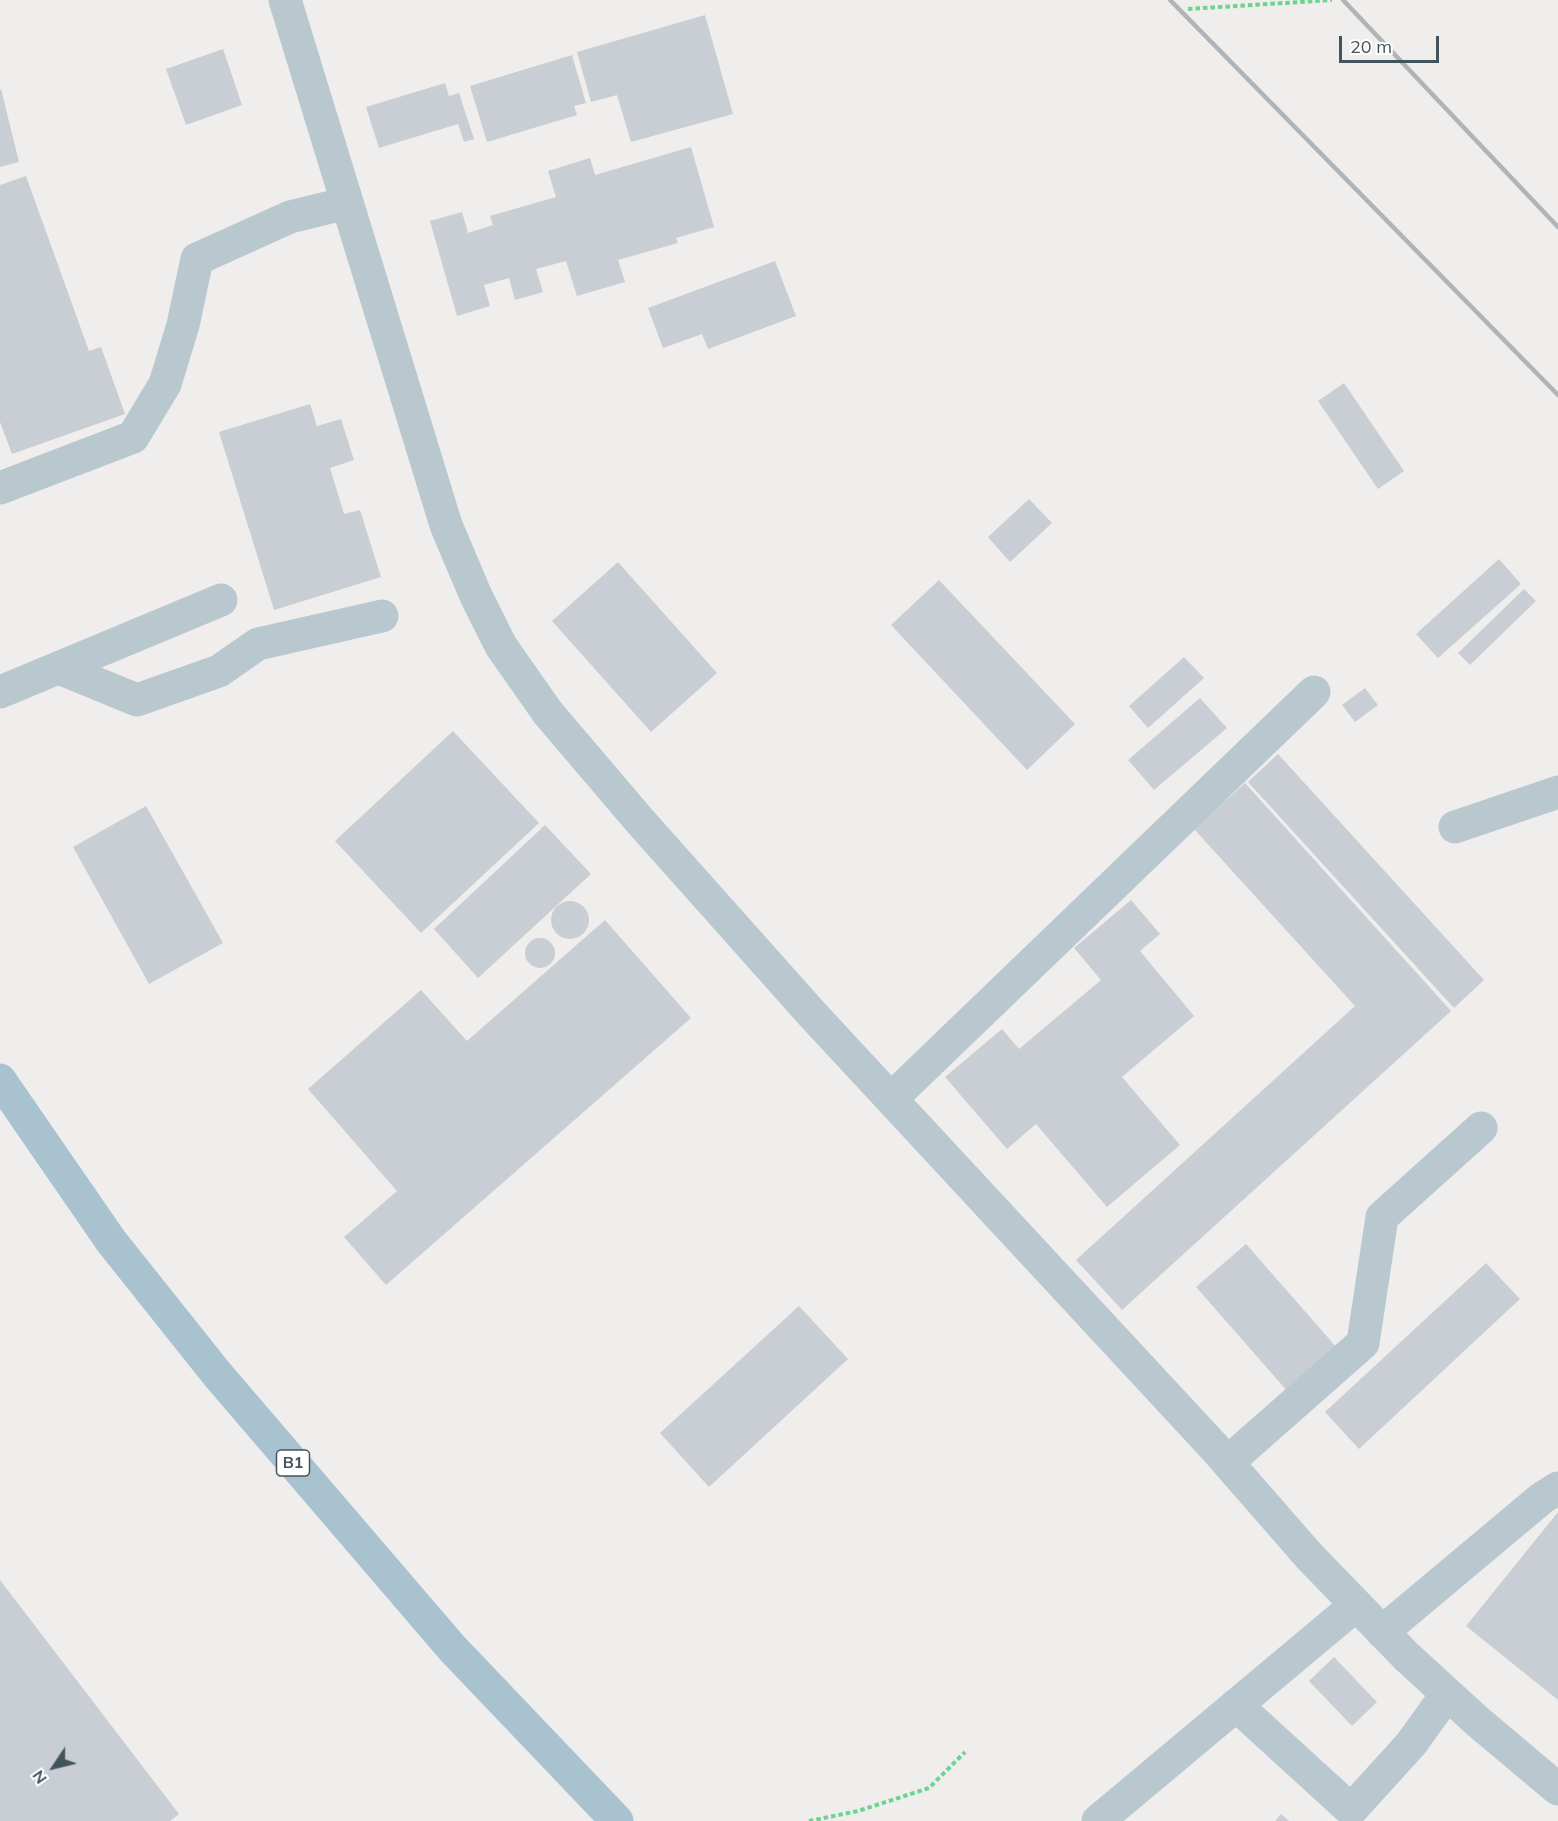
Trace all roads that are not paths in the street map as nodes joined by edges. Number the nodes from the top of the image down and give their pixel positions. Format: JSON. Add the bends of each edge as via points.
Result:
{"nodes":[{"id":1,"x":285,"y":0,"type":"edge"},
{"id":2,"x":347,"y":203,"type":"junction"},
{"id":3,"x":0,"y":488,"type":"edge"},
{"id":4,"x":221,"y":600,"type":"dead end"},
{"id":5,"x":382,"y":616,"type":"dead end"},
{"id":6,"x":59,"y":668,"type":"junction"},
{"id":7,"x":0,"y":692,"type":"edge"},
{"id":8,"x":1314,"y":693,"type":"dead end"},
{"id":9,"x":1558,"y":792,"type":"edge"},
{"id":10,"x":1455,"y":827,"type":"dead end"},
{"id":11,"x":0,"y":1080,"type":"edge"},
{"id":12,"x":891,"y":1099,"type":"junction"},
{"id":13,"x":1481,"y":1128,"type":"dead end"},
{"id":14,"x":1228,"y":1462,"type":"junction"},
{"id":15,"x":1558,"y":1488,"type":"edge"},
{"id":16,"x":1356,"y":1605,"type":"junction"},
{"id":17,"x":1382,"y":1632,"type":"junction"},
{"id":18,"x":1447,"y":1694,"type":"junction"},
{"id":19,"x":1236,"y":1705,"type":"junction"},
{"id":20,"x":1558,"y":1789,"type":"edge"},
{"id":21,"x":617,"y":1821,"type":"edge"},
{"id":22,"x":1098,"y":1821,"type":"edge"}],
"edges":[{"from":1,"to":2,"type":"lane"},
{"from":2,"to":3,"type":"lane","via":[[291,217],[197,259],[165,384],[133,437]]},
{"from":2,"to":12,"type":"lane","via":[[446,525],[501,646],[548,713],[633,812]]},
{"from":4,"to":6,"type":"lane"},
{"from":5,"to":6,"type":"lane","via":[[258,644],[219,671],[137,700]]},
{"from":6,"to":7,"type":"lane"},
{"from":8,"to":12,"type":"lane"},
{"from":9,"to":10,"type":"lane"},
{"from":11,"to":21,"type":"main road","number":"B1","via":[[111,1241],[218,1374],[452,1648]]},
{"from":12,"to":14,"type":"lane"},
{"from":13,"to":14,"type":"lane","via":[[1382,1217],[1363,1343]]},
{"from":14,"to":16,"type":"lane"},
{"from":15,"to":17,"type":"lane"},
{"from":16,"to":17,"type":"lane"},
{"from":16,"to":19,"type":"lane"},
{"from":17,"to":18,"type":"lane"},
{"from":18,"to":19,"type":"lane","via":[[1411,1744],[1351,1810]]},
{"from":18,"to":20,"type":"lane"},
{"from":19,"to":22,"type":"lane"}]}
